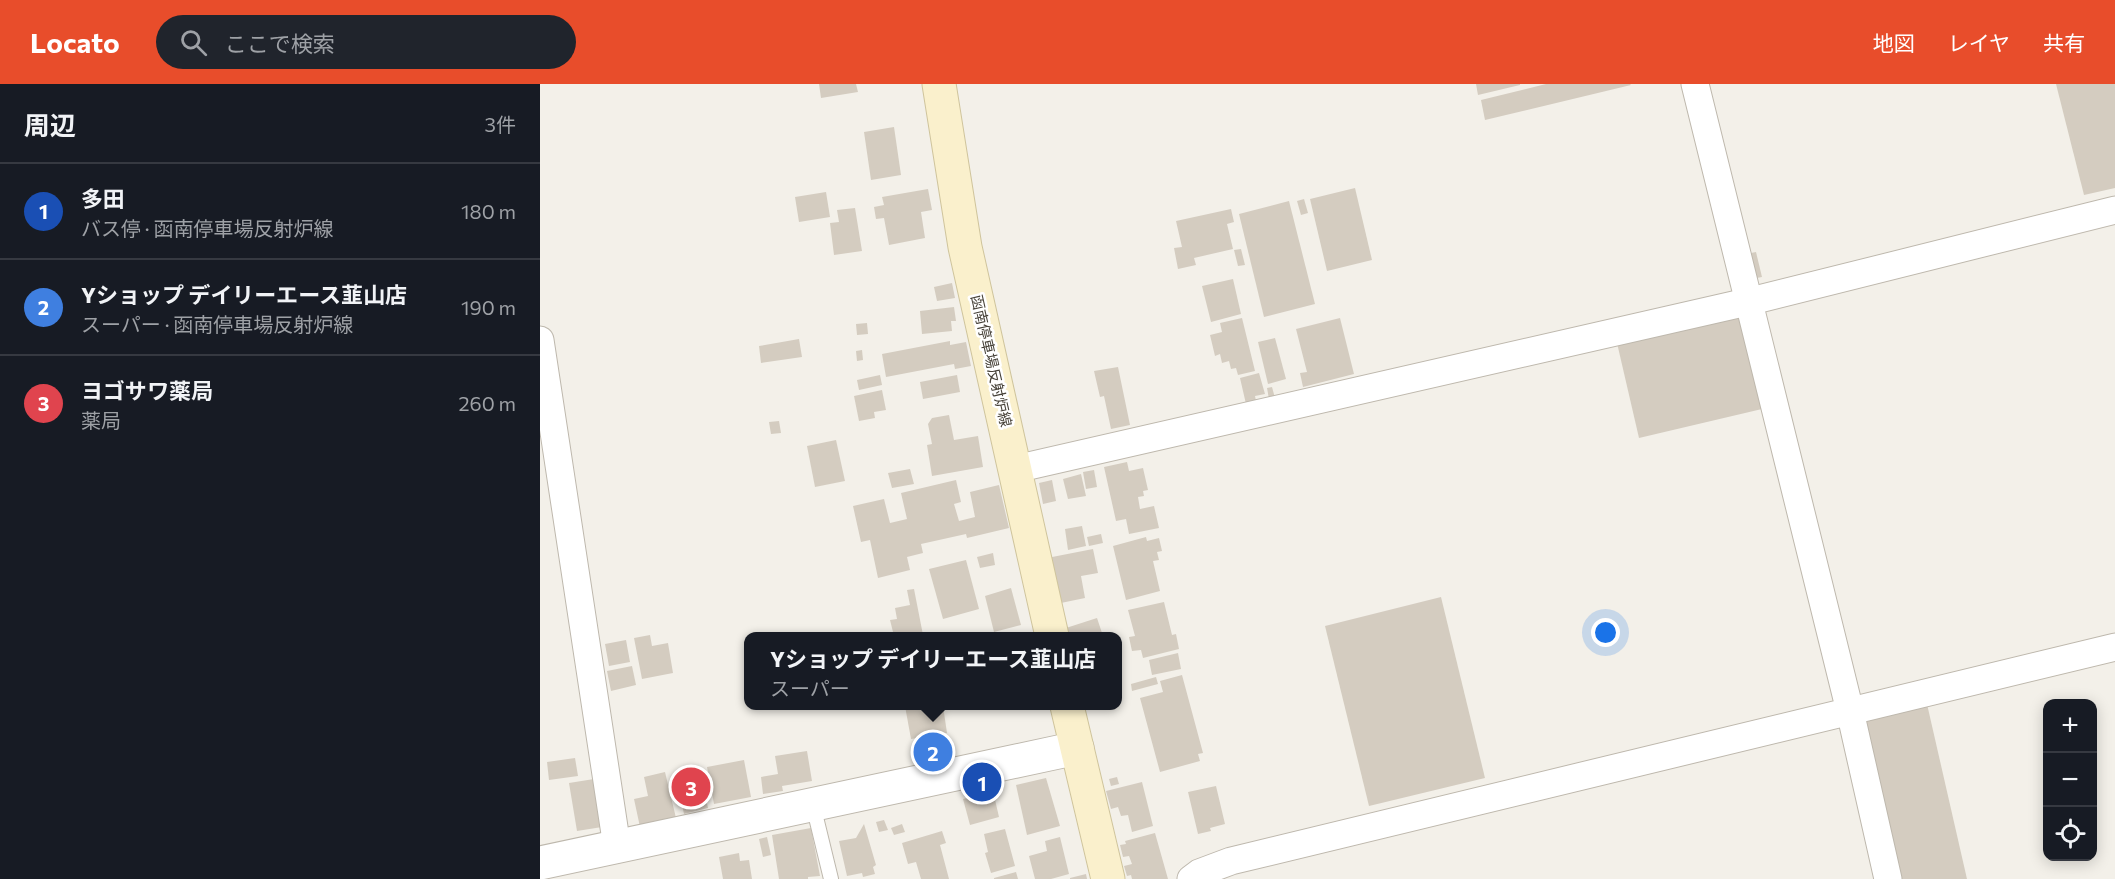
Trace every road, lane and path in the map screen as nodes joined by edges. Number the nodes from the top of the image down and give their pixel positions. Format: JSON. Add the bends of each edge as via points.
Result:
{"nodes":[{"id":1,"x":939,"y":84,"type":"edge"},
{"id":2,"x":1695,"y":84,"type":"edge"},
{"id":3,"x":2115,"y":210,"type":"edge"},
{"id":4,"x":1747,"y":302,"type":"junction"},
{"id":5,"x":540,"y":340,"type":"edge"},
{"id":6,"x":1015,"y":470,"type":"junction"},
{"id":7,"x":1051,"y":632,"type":"edge"},
{"id":8,"x":2115,"y":647,"type":"edge"},
{"id":9,"x":1068,"y":710,"type":"edge"},
{"id":10,"x":1850,"y":711,"type":"junction"},
{"id":11,"x":1077,"y":748,"type":"junction"},
{"id":12,"x":813,"y":805,"type":"junction"},
{"id":13,"x":617,"y":847,"type":"junction"},
{"id":14,"x":540,"y":863,"type":"edge"},
{"id":15,"x":831,"y":879,"type":"edge"},
{"id":16,"x":1108,"y":879,"type":"edge"},
{"id":17,"x":1191,"y":879,"type":"edge"},
{"id":18,"x":1888,"y":879,"type":"edge"}],
"edges":[{"from":1,"to":6,"type":"main road","name":"函南停車場反射炉線","via":[[965,247]]},
{"from":2,"to":4,"type":"street"},
{"from":3,"to":4,"type":"street"},
{"from":4,"to":6,"type":"street"},
{"from":4,"to":10,"type":"street"},
{"from":5,"to":13,"type":"street"},
{"from":6,"to":7,"type":"main road","name":"函南停車場反射炉線"},
{"from":8,"to":10,"type":"street"},
{"from":9,"to":11,"type":"main road"},
{"from":10,"to":17,"type":"street","via":[[1231,861]]},
{"from":10,"to":18,"type":"street"},
{"from":11,"to":12,"type":"street"},
{"from":11,"to":16,"type":"main road"},
{"from":12,"to":13,"type":"street"},
{"from":12,"to":15,"type":"lane"},
{"from":13,"to":14,"type":"street"}]}
